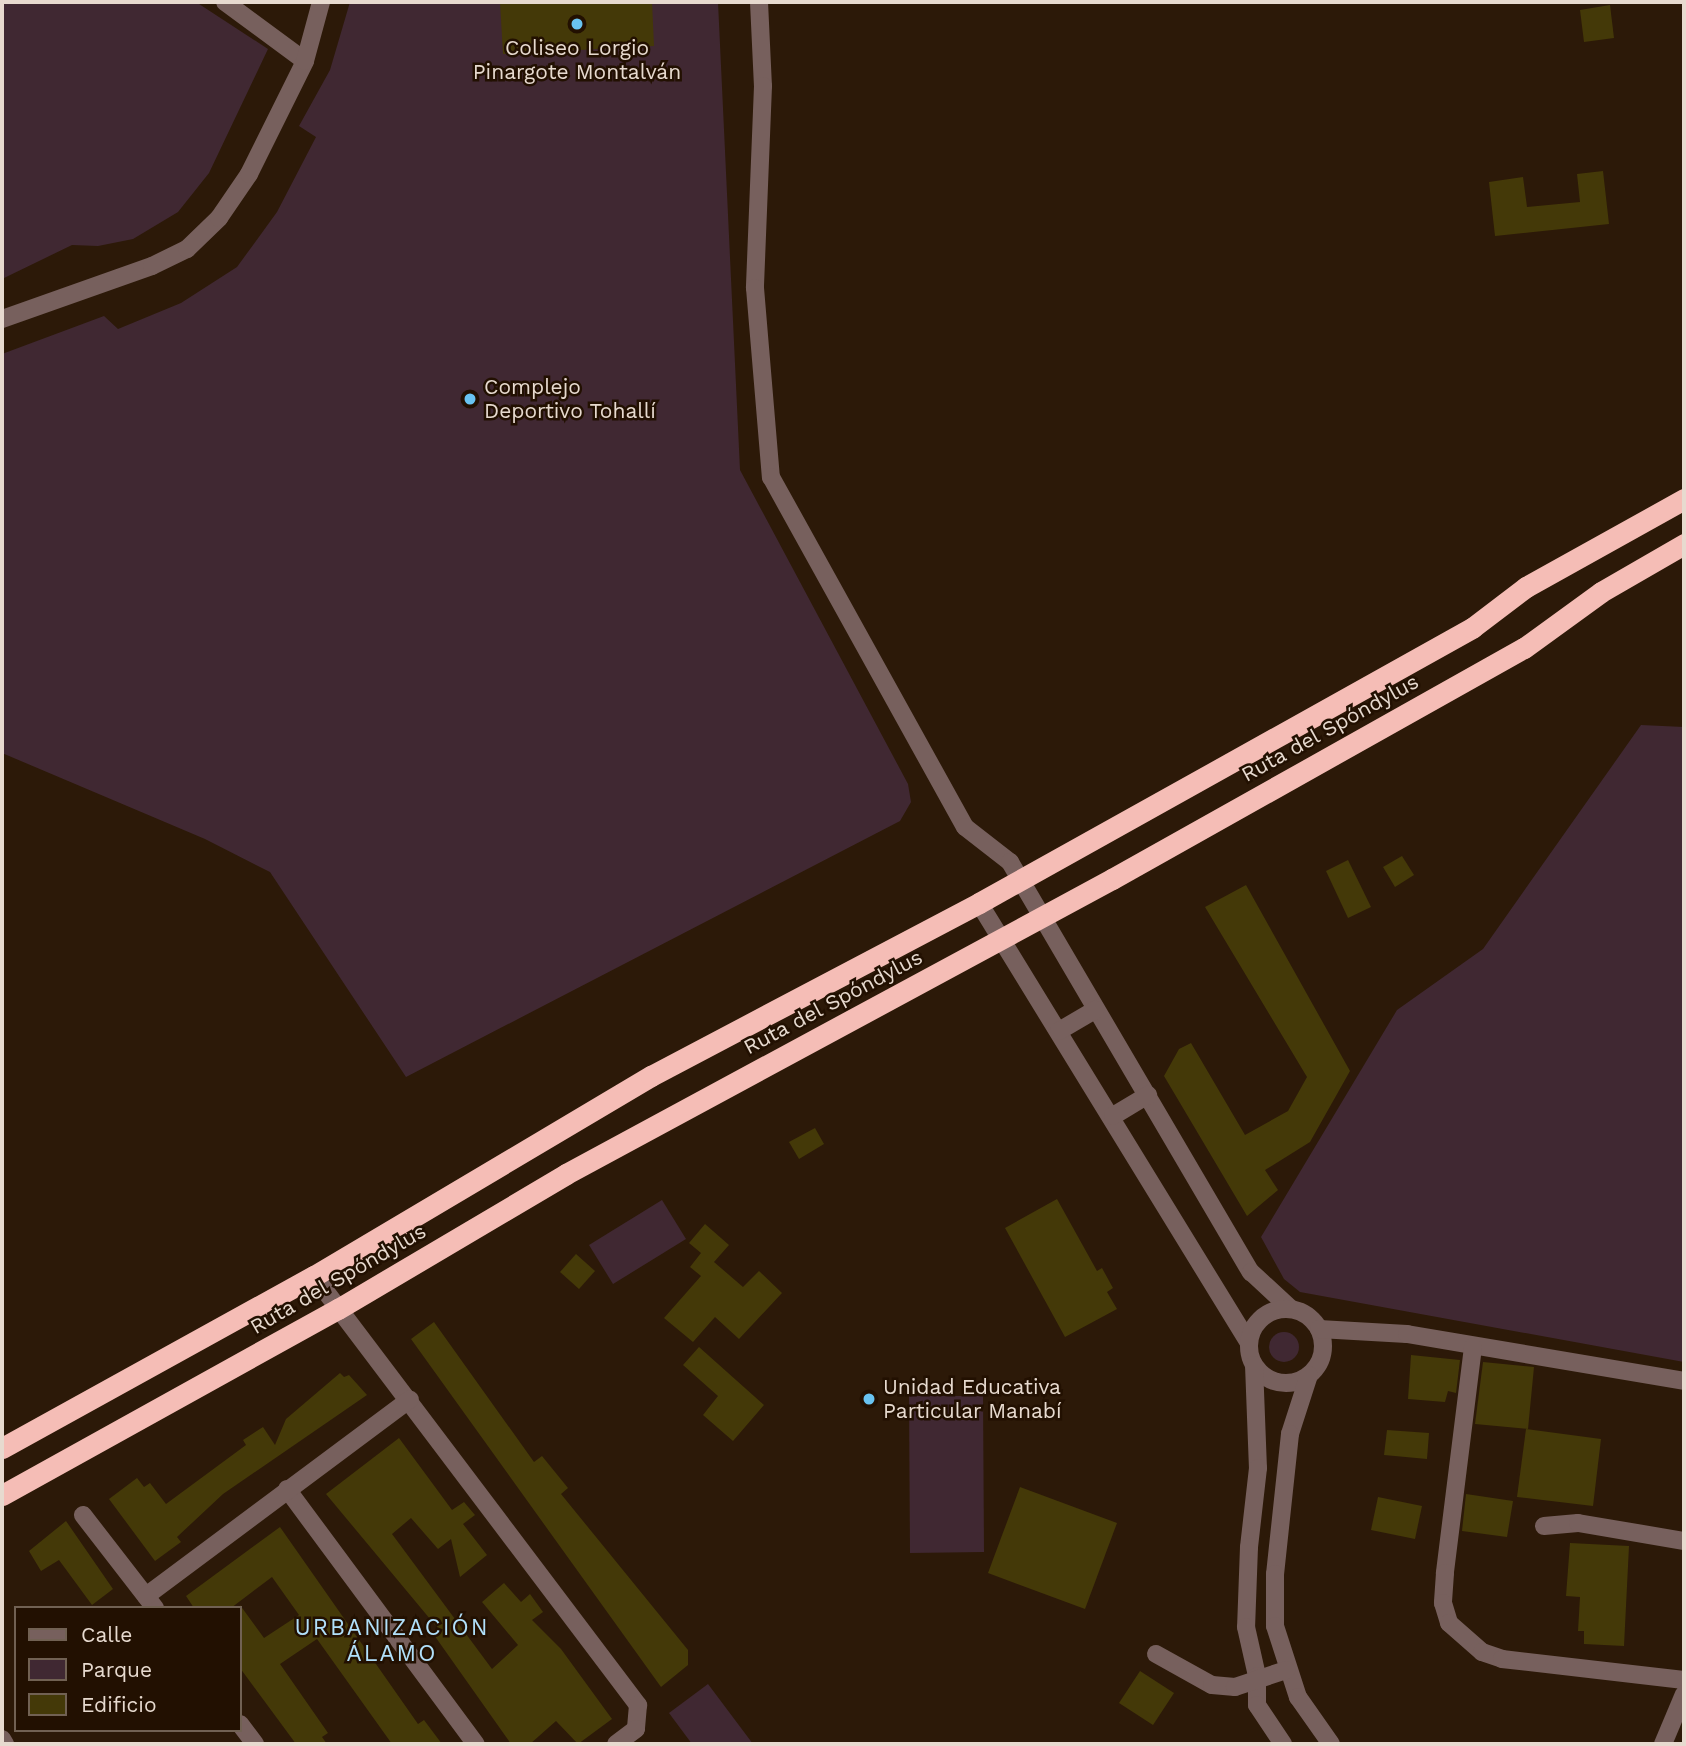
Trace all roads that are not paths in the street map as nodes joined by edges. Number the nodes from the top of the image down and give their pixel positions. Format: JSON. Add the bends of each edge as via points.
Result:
{"nodes":[{"id":1,"x":225,"y":2,"type":"edge"},
{"id":2,"x":321,"y":2,"type":"edge"},
{"id":3,"x":760,"y":2,"type":"edge"},
{"id":4,"x":306,"y":61,"type":"junction"},
{"id":5,"x":2,"y":319,"type":"edge"},
{"id":6,"x":1684,"y":499,"type":"edge"},
{"id":7,"x":1684,"y":544,"type":"edge"},
{"id":8,"x":1020,"y":880,"type":"junction"},
{"id":9,"x":979,"y":903,"type":"junction"},
{"id":10,"x":1042,"y":916,"type":"junction"},
{"id":11,"x":1000,"y":939,"type":"junction"},
{"id":12,"x":1095,"y":1010,"type":"junction"},
{"id":13,"x":1059,"y":1031,"type":"junction"},
{"id":14,"x":1148,"y":1095,"type":"junction"},
{"id":15,"x":1113,"y":1115,"type":"junction"},
{"id":16,"x":314,"y":1276,"type":"junction"},
{"id":17,"x":338,"y":1309,"type":"junction"},
{"id":18,"x":1291,"y":1309,"type":"junction"},
{"id":19,"x":1319,"y":1329,"type":"junction"},
{"id":20,"x":1249,"y":1343,"type":"junction"},
{"id":21,"x":1473,"y":1347,"type":"junction"},
{"id":22,"x":1254,"y":1365,"type":"junction"},
{"id":23,"x":1310,"y":1375,"type":"junction"},
{"id":24,"x":1684,"y":1381,"type":"edge"},
{"id":25,"x":410,"y":1399,"type":"junction"},
{"id":26,"x":2,"y":1448,"type":"edge"},
{"id":27,"x":287,"y":1489,"type":"junction"},
{"id":28,"x":2,"y":1495,"type":"edge"},
{"id":29,"x":83,"y":1515,"type":"dead end"},
{"id":30,"x":1544,"y":1526,"type":"dead end"},
{"id":31,"x":1684,"y":1541,"type":"edge"},
{"id":32,"x":1248,"y":1547,"type":"junction"},
{"id":33,"x":1279,"y":1548,"type":"junction"},
{"id":34,"x":150,"y":1602,"type":"edge"},
{"id":35,"x":1156,"y":1654,"type":"dead end"},
{"id":36,"x":1286,"y":1670,"type":"junction"},
{"id":37,"x":1257,"y":1676,"type":"junction"},
{"id":38,"x":1684,"y":1680,"type":"edge"},
{"id":39,"x":1684,"y":1694,"type":"edge"},
{"id":40,"x":242,"y":1727,"type":"edge"},
{"id":41,"x":2,"y":1739,"type":"edge"},
{"id":42,"x":5,"y":1744,"type":"edge"},
{"id":43,"x":255,"y":1744,"type":"edge"},
{"id":44,"x":476,"y":1744,"type":"edge"},
{"id":45,"x":616,"y":1744,"type":"edge"},
{"id":46,"x":1283,"y":1744,"type":"edge"},
{"id":47,"x":1331,"y":1744,"type":"edge"},
{"id":48,"x":1663,"y":1744,"type":"edge"}],
"edges":[{"from":1,"to":4,"type":"street"},
{"from":2,"to":4,"type":"street"},
{"from":3,"to":8,"type":"street","via":[[763,86],[755,288],[771,477],[965,827],[1010,862]]},
{"from":4,"to":5,"type":"street","via":[[249,174],[219,218],[187,248],[139,271]]},
{"from":6,"to":8,"type":"highway","name":"Ruta del Spóndylus","via":[[1526,587],[1472,628]]},
{"from":7,"to":10,"type":"highway","name":"Ruta del Spóndylus","via":[[1601,592],[1524,648]]},
{"from":8,"to":9,"type":"highway","name":"Ruta del Spóndylus"},
{"from":8,"to":10,"type":"street"},
{"from":9,"to":11,"type":"street"},
{"from":9,"to":16,"type":"highway","name":"Ruta del Spóndylus","via":[[651,1076]]},
{"from":10,"to":11,"type":"highway","name":"Ruta del Spóndylus"},
{"from":10,"to":12,"type":"street"},
{"from":11,"to":13,"type":"street"},
{"from":11,"to":17,"type":"highway","name":"Ruta del Spóndylus","via":[[566,1174]]},
{"from":12,"to":13,"type":"street"},
{"from":12,"to":14,"type":"street"},
{"from":13,"to":15,"type":"street"},
{"from":14,"to":15,"type":"street"},
{"from":14,"to":18,"type":"street","via":[[1251,1272]]},
{"from":15,"to":20,"type":"street"},
{"from":16,"to":17,"type":"street"},
{"from":16,"to":26,"type":"highway","name":"Ruta del Spóndylus"},
{"from":17,"to":25,"type":"street"},
{"from":17,"to":28,"type":"highway","name":"Ruta del Spóndylus"},
{"from":18,"to":19,"type":"street"},
{"from":18,"to":20,"type":"street","via":[[1268,1314],[1252,1331]]},
{"from":19,"to":21,"type":"street","via":[[1407,1334]]},
{"from":19,"to":23,"type":"street","via":[[1322,1354]]},
{"from":20,"to":22,"type":"street"},
{"from":21,"to":24,"type":"street"},
{"from":21,"to":38,"type":"street","via":[[1445,1573],[1443,1603],[1449,1623],[1482,1652],[1502,1659]]},
{"from":22,"to":23,"type":"street","via":[[1262,1375],[1285,1383]]},
{"from":22,"to":32,"type":"street","via":[[1258,1468]]},
{"from":23,"to":33,"type":"street","via":[[1290,1434]]},
{"from":25,"to":27,"type":"street"},
{"from":25,"to":45,"type":"street","via":[[638,1705],[636,1728]]},
{"from":27,"to":34,"type":"street"},
{"from":27,"to":44,"type":"street"},
{"from":29,"to":34,"type":"street"},
{"from":30,"to":31,"type":"street","via":[[1578,1523]]},
{"from":32,"to":33,"type":"street"},
{"from":32,"to":37,"type":"street","via":[[1246,1627]]},
{"from":33,"to":36,"type":"street","via":[[1275,1626]]},
{"from":35,"to":37,"type":"street","via":[[1212,1685],[1235,1686]]},
{"from":36,"to":37,"type":"street"},
{"from":36,"to":47,"type":"street","via":[[1311,1718]]},
{"from":37,"to":46,"type":"street","via":[[1256,1705]]},
{"from":39,"to":48,"type":"street"},
{"from":40,"to":43,"type":"street"},
{"from":41,"to":42,"type":"street"}]}
